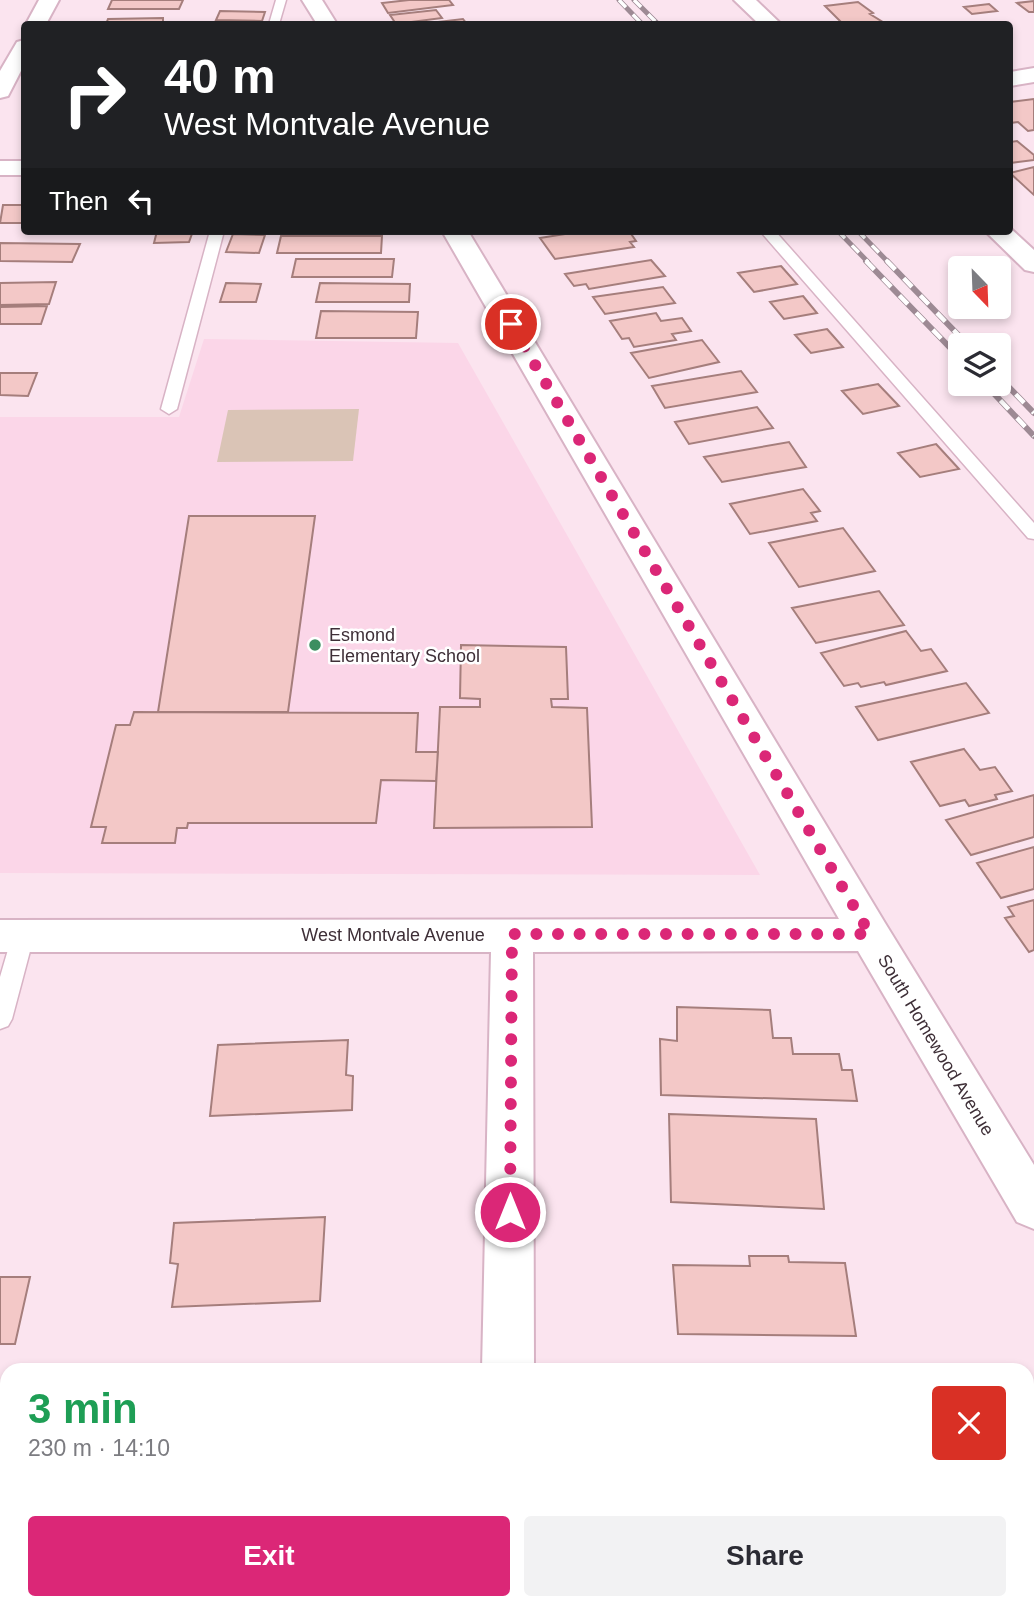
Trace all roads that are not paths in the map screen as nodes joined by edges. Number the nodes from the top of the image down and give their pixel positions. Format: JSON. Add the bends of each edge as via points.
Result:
{"nodes":[{"id":1,"x":49,"y":0,"type":"edge"},
{"id":2,"x":281,"y":0,"type":"edge"},
{"id":3,"x":312,"y":0,"type":"edge"},
{"id":4,"x":744,"y":0,"type":"edge"},
{"id":5,"x":38,"y":21,"type":"edge"},
{"id":6,"x":275,"y":21,"type":"edge"},
{"id":7,"x":325,"y":21,"type":"edge"},
{"id":8,"x":768,"y":21,"type":"edge"},
{"id":9,"x":21,"y":52,"type":"edge"},
{"id":10,"x":1034,"y":75,"type":"edge"},
{"id":11,"x":1013,"y":78,"type":"edge"},
{"id":12,"x":0,"y":91,"type":"edge"},
{"id":13,"x":0,"y":168,"type":"edge"},
{"id":14,"x":21,"y":168,"type":"edge"},
{"id":15,"x":216,"y":235,"type":"edge"},
{"id":16,"x":457,"y":235,"type":"edge"},
{"id":17,"x":771,"y":235,"type":"edge"},
{"id":18,"x":1002,"y":235,"type":"edge"},
{"id":19,"x":1034,"y":264,"type":"edge"},
{"id":20,"x":169,"y":408,"type":"dead end"},
{"id":21,"x":1034,"y":534,"type":"edge"},
{"id":22,"x":512,"y":934,"type":"junction"},
{"id":23,"x":870,"y":934,"type":"junction"},
{"id":24,"x":11,"y":936,"type":"edge"},
{"id":25,"x":0,"y":1019,"type":"edge"},
{"id":26,"x":1034,"y":1207,"type":"edge"},
{"id":27,"x":509,"y":1363,"type":"edge"}],
"edges":[{"from":1,"to":5,"type":"street"},
{"from":2,"to":6,"type":"lane"},
{"from":3,"to":7,"type":"street"},
{"from":4,"to":8,"type":"street"},
{"from":9,"to":12,"type":"street"},
{"from":10,"to":11,"type":"street"},
{"from":13,"to":14,"type":"street"},
{"from":15,"to":20,"type":"lane"},
{"from":16,"to":23,"type":"street","name":"South Homewood Avenue"},
{"from":17,"to":21,"type":"lane"},
{"from":18,"to":19,"type":"street"},
{"from":22,"to":23,"type":"street","name":"West Montvale Avenue"},
{"from":22,"to":24,"type":"street","name":"West Montvale Avenue"},
{"from":22,"to":27,"type":"street"},
{"from":23,"to":26,"type":"street","name":"South Homewood Avenue"},
{"from":24,"to":25,"type":"lane"}]}
